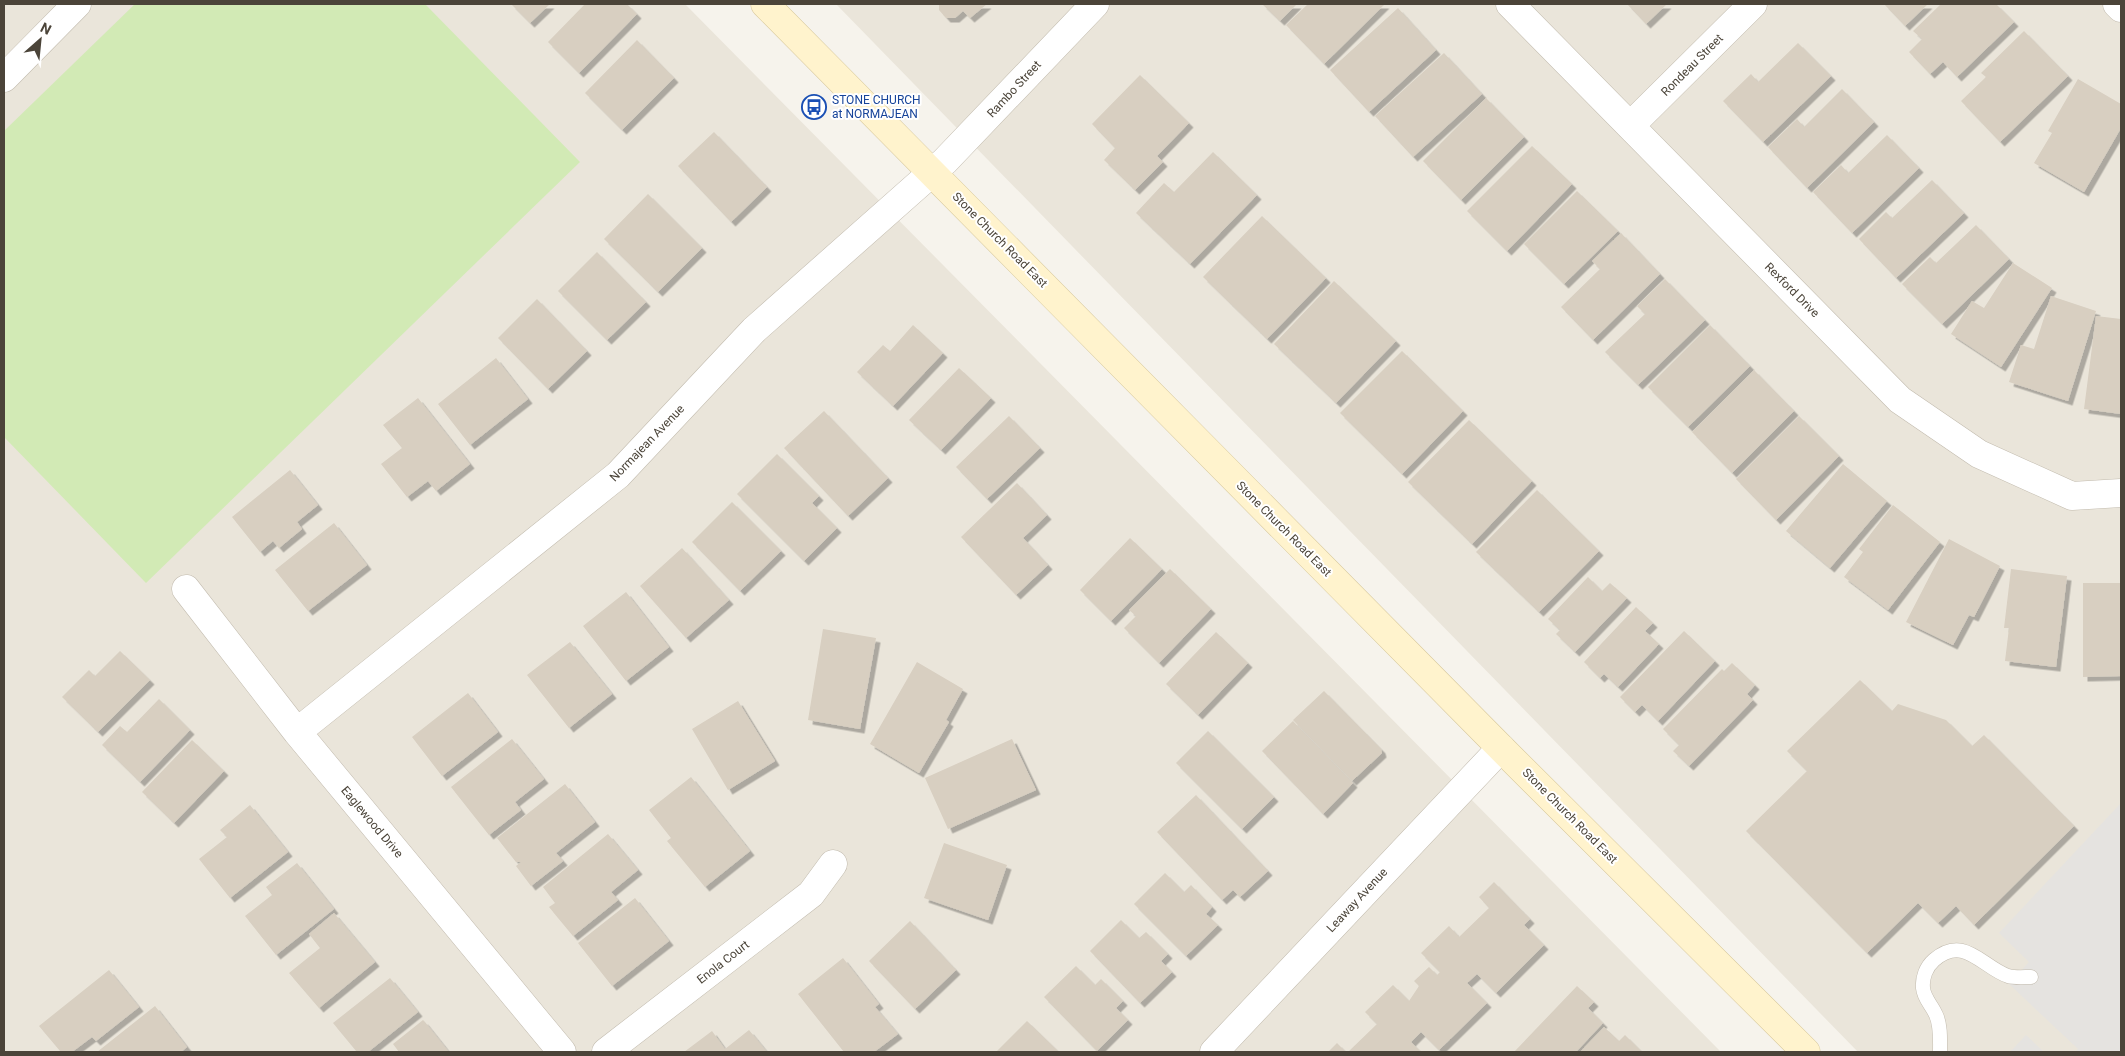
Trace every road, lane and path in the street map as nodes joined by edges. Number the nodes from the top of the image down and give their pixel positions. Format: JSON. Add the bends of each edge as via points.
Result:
{"nodes":[{"id":1,"x":78,"y":4,"type":"edge"},
{"id":2,"x":764,"y":4,"type":"edge"},
{"id":3,"x":1095,"y":4,"type":"edge"},
{"id":4,"x":1510,"y":4,"type":"edge"},
{"id":5,"x":1753,"y":4,"type":"edge"},
{"id":6,"x":2117,"y":4,"type":"edge"},
{"id":7,"x":2121,"y":8,"type":"edge"},
{"id":8,"x":4,"y":78,"type":"edge"},
{"id":9,"x":1630,"y":126,"type":"junction"},
{"id":10,"x":933,"y":173,"type":"junction"},
{"id":11,"x":2121,"y":493,"type":"edge"},
{"id":12,"x":186,"y":589,"type":"dead end"},
{"id":13,"x":297,"y":732,"type":"junction"},
{"id":14,"x":1501,"y":748,"type":"junction"},
{"id":15,"x":833,"y":864,"type":"dead end"},
{"id":16,"x":2031,"y":977,"type":"dead end"},
{"id":17,"x":562,"y":1052,"type":"edge"},
{"id":18,"x":606,"y":1052,"type":"edge"},
{"id":19,"x":1214,"y":1052,"type":"edge"},
{"id":20,"x":1806,"y":1052,"type":"edge"},
{"id":21,"x":1940,"y":1052,"type":"edge"}],
"edges":[{"from":1,"to":8,"type":"street"},
{"from":2,"to":10,"type":"main road","name":"Stone Church Road East"},
{"from":3,"to":10,"type":"street","name":"Rambo Street"},
{"from":4,"to":9,"type":"street","name":"Rexford Drive"},
{"from":5,"to":9,"type":"street","name":"Rondeau Street"},
{"from":6,"to":7,"type":"street"},
{"from":9,"to":11,"type":"street","name":"Rexford Drive","via":[[1900,400],[1979,454],[2072,496]]},
{"from":10,"to":13,"type":"street","name":"Normajean Avenue","via":[[754,330],[618,475]]},
{"from":10,"to":14,"type":"main road","name":"Stone Church Road East"},
{"from":12,"to":13,"type":"street","name":"Eaglewood Drive"},
{"from":13,"to":17,"type":"street","name":"Eaglewood Drive"},
{"from":14,"to":19,"type":"street","name":"Leaway Avenue"},
{"from":14,"to":20,"type":"main road","name":"Stone Church Road East"},
{"from":15,"to":18,"type":"street","name":"Enola Court","via":[[811,894]]},
{"from":16,"to":21,"type":"lane","via":[[2010,977],[1971,953],[1948,952],[1938,956],[1929,964],[1922,987],[1925,999],[1936,1015]]}]}
